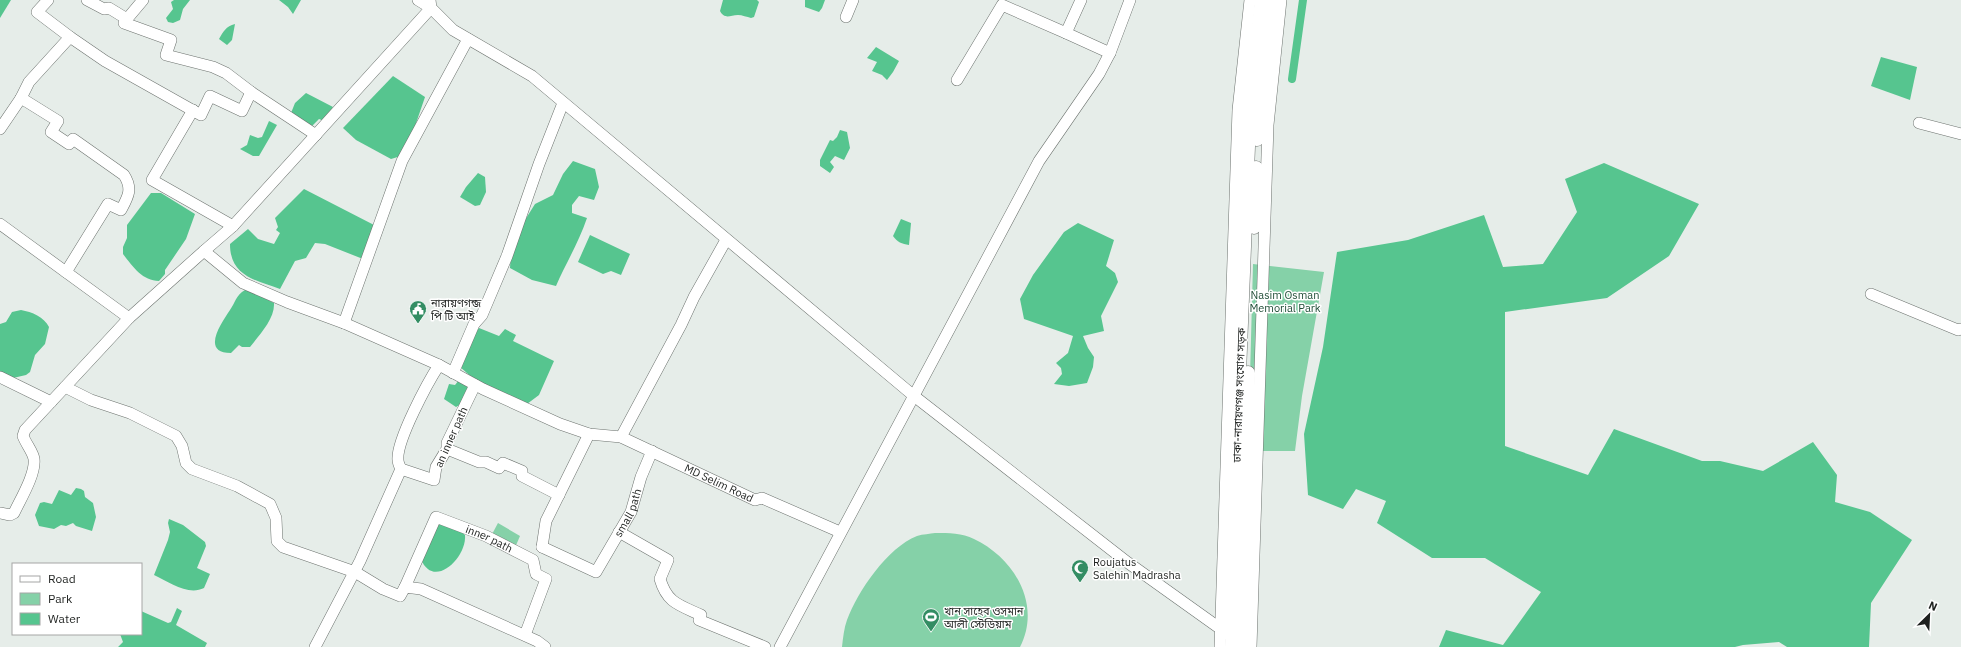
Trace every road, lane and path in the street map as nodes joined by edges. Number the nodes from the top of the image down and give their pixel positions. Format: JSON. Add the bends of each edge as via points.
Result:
{"nodes":[{"id":1,"x":48,"y":0,"type":"edge"},
{"id":2,"x":87,"y":0,"type":"edge"},
{"id":3,"x":143,"y":0,"type":"edge"},
{"id":4,"x":418,"y":0,"type":"edge"},
{"id":5,"x":852,"y":0,"type":"edge"},
{"id":6,"x":1081,"y":0,"type":"edge"},
{"id":7,"x":1130,"y":0,"type":"edge"},
{"id":8,"x":1250,"y":0,"type":"edge"},
{"id":9,"x":1262,"y":0,"type":"edge"},
{"id":10,"x":1272,"y":0,"type":"edge"},
{"id":11,"x":1281,"y":0,"type":"edge"},
{"id":12,"x":430,"y":4,"type":"edge"},
{"id":13,"x":846,"y":17,"type":"dead end"},
{"id":14,"x":127,"y":19,"type":"junction"},
{"id":15,"x":1066,"y":33,"type":"junction"},
{"id":16,"x":70,"y":37,"type":"junction"},
{"id":17,"x":468,"y":38,"type":"junction"},
{"id":18,"x":1110,"y":53,"type":"junction"},
{"id":19,"x":957,"y":80,"type":"dead end"},
{"id":20,"x":251,"y":92,"type":"junction"},
{"id":21,"x":21,"y":98,"type":"junction"},
{"id":22,"x":564,"y":103,"type":"junction"},
{"id":23,"x":193,"y":110,"type":"junction"},
{"id":24,"x":1919,"y":123,"type":"dead end"},
{"id":25,"x":0,"y":129,"type":"edge"},
{"id":26,"x":1961,"y":134,"type":"edge"},
{"id":27,"x":316,"y":135,"type":"junction"},
{"id":28,"x":0,"y":224,"type":"edge"},
{"id":29,"x":233,"y":226,"type":"junction"},
{"id":30,"x":726,"y":240,"type":"junction"},
{"id":31,"x":204,"y":251,"type":"junction"},
{"id":32,"x":66,"y":272,"type":"junction"},
{"id":33,"x":1871,"y":294,"type":"dead end"},
{"id":34,"x":129,"y":318,"type":"junction"},
{"id":35,"x":344,"y":323,"type":"junction"},
{"id":36,"x":1961,"y":329,"type":"edge"},
{"id":37,"x":439,"y":364,"type":"junction"},
{"id":38,"x":454,"y":373,"type":"junction"},
{"id":39,"x":0,"y":377,"type":"edge"},
{"id":40,"x":475,"y":385,"type":"junction"},
{"id":41,"x":65,"y":387,"type":"junction"},
{"id":42,"x":914,"y":396,"type":"junction"},
{"id":43,"x":51,"y":402,"type":"junction"},
{"id":44,"x":589,"y":434,"type":"junction"},
{"id":45,"x":621,"y":437,"type":"junction"},
{"id":46,"x":447,"y":449,"type":"junction"},
{"id":47,"x":652,"y":451,"type":"junction"},
{"id":48,"x":401,"y":469,"type":"junction"},
{"id":49,"x":559,"y":495,"type":"junction"},
{"id":50,"x":0,"y":513,"type":"edge"},
{"id":51,"x":619,"y":532,"type":"junction"},
{"id":52,"x":840,"y":532,"type":"junction"},
{"id":53,"x":542,"y":547,"type":"junction"},
{"id":54,"x":534,"y":560,"type":"junction"},
{"id":55,"x":355,"y":572,"type":"junction"},
{"id":56,"x":405,"y":587,"type":"junction"},
{"id":57,"x":1220,"y":629,"type":"junction"},
{"id":58,"x":524,"y":635,"type":"junction"},
{"id":59,"x":1241,"y":645,"type":"edge"},
{"id":60,"x":315,"y":647,"type":"edge"},
{"id":61,"x":545,"y":647,"type":"edge"},
{"id":62,"x":765,"y":647,"type":"edge"},
{"id":63,"x":780,"y":647,"type":"edge"},
{"id":64,"x":1220,"y":647,"type":"edge"}],
"edges":[{"from":1,"to":16,"type":"street","via":[[37,12]]},
{"from":2,"to":14,"type":"street","via":[[104,10],[109,8]]},
{"from":3,"to":14,"type":"street"},
{"from":4,"to":12,"type":"street"},
{"from":5,"to":13,"type":"street"},
{"from":6,"to":15,"type":"street"},
{"from":7,"to":18,"type":"street"},
{"from":8,"to":57,"type":"street","via":[[1238,110]]},
{"from":9,"to":59,"type":"main road","name":"ঢাকা-নারায়ণগঞ্জ সংযোগ সড়ক","via":[[1250,96],[1238,398]]},
{"from":10,"to":59,"type":"main road","name":"ঢাকা-নারায়ণগঞ্জ সংযোগ সড়ক","via":[[1258,125]]},
{"from":11,"to":59,"type":"street","via":[[1268,125]]},
{"from":12,"to":17,"type":"street","via":[[453,30]]},
{"from":12,"to":27,"type":"street"},
{"from":14,"to":20,"type":"street","via":[[124,23],[171,40],[166,55],[214,67],[237,80]]},
{"from":15,"to":18,"type":"street"},
{"from":15,"to":19,"type":"street","via":[[1002,5]]},
{"from":16,"to":21,"type":"street","via":[[30,82]]},
{"from":16,"to":23,"type":"street","via":[[105,61]]},
{"from":17,"to":22,"type":"street","via":[[532,76]]},
{"from":17,"to":35,"type":"street","via":[[402,161]]},
{"from":18,"to":42,"type":"street","via":[[1099,74],[1039,161]]},
{"from":20,"to":23,"type":"street","via":[[242,111],[210,96],[201,115]]},
{"from":20,"to":27,"type":"street"},
{"from":21,"to":25,"type":"street"},
{"from":21,"to":32,"type":"street","via":[[58,121],[51,132],[69,144],[73,138],[124,175],[129,182],[128,198],[121,210],[108,204]]},
{"from":22,"to":30,"type":"street"},
{"from":22,"to":38,"type":"street","via":[[507,256],[482,315],[474,324]]},
{"from":23,"to":29,"type":"street","via":[[152,180]]},
{"from":24,"to":26,"type":"street"},
{"from":27,"to":29,"type":"street"},
{"from":28,"to":32,"type":"street"},
{"from":29,"to":31,"type":"street"},
{"from":30,"to":42,"type":"street"},
{"from":30,"to":45,"type":"street"},
{"from":31,"to":34,"type":"street"},
{"from":31,"to":35,"type":"street","name":"MD Selim Road","via":[[243,283]]},
{"from":32,"to":34,"type":"street"},
{"from":33,"to":36,"type":"street","via":[[1958,330]]},
{"from":34,"to":41,"type":"street"},
{"from":35,"to":37,"type":"street","name":"MD Selim Road"},
{"from":37,"to":38,"type":"street","name":"MD Selim Road"},
{"from":37,"to":48,"type":"street","via":[[426,384],[401,442],[398,460]]},
{"from":38,"to":40,"type":"street","name":"MD Selim Road"},
{"from":39,"to":43,"type":"street"},
{"from":40,"to":44,"type":"street","name":"MD Selim Road","via":[[539,415]]},
{"from":40,"to":46,"type":"street","name":"an inner path","via":[[447,443]]},
{"from":41,"to":43,"type":"street"},
{"from":41,"to":55,"type":"street","via":[[91,400],[130,413],[176,436],[182,446],[186,463],[192,469],[237,486],[270,504],[276,518],[277,541],[283,547]]},
{"from":42,"to":52,"type":"street"},
{"from":42,"to":57,"type":"street","via":[[1127,562]]},
{"from":43,"to":50,"type":"street","via":[[25,430],[23,436],[34,457],[29,482],[13,515]]},
{"from":44,"to":45,"type":"street","name":"MD Selim Road"},
{"from":44,"to":49,"type":"street"},
{"from":45,"to":47,"type":"street","name":"MD Selim Road"},
{"from":46,"to":48,"type":"street","name":"an inner path","via":[[436,467],[434,480]]},
{"from":46,"to":49,"type":"street","via":[[499,468],[504,463],[522,470],[522,476]]},
{"from":47,"to":51,"type":"street","name":"small path","via":[[631,512]]},
{"from":47,"to":52,"type":"street","name":"MD Selim Road","via":[[755,500],[762,498]]},
{"from":48,"to":55,"type":"street"},
{"from":49,"to":53,"type":"street","via":[[546,521]]},
{"from":51,"to":53,"type":"street","name":"small path","via":[[596,572]]},
{"from":51,"to":62,"type":"street","via":[[668,560],[660,579],[664,594],[677,604],[701,615],[699,620]]},
{"from":52,"to":63,"type":"street"},
{"from":53,"to":54,"type":"street"},
{"from":54,"to":56,"type":"street","name":"inner path","via":[[486,536],[436,517]]},
{"from":54,"to":58,"type":"street","via":[[536,574],[546,579]]},
{"from":55,"to":56,"type":"street","via":[[400,596]]},
{"from":55,"to":60,"type":"street"},
{"from":56,"to":58,"type":"street","via":[[422,589]]},
{"from":57,"to":59,"type":"street"},
{"from":57,"to":64,"type":"street"},
{"from":58,"to":61,"type":"street"}]}
